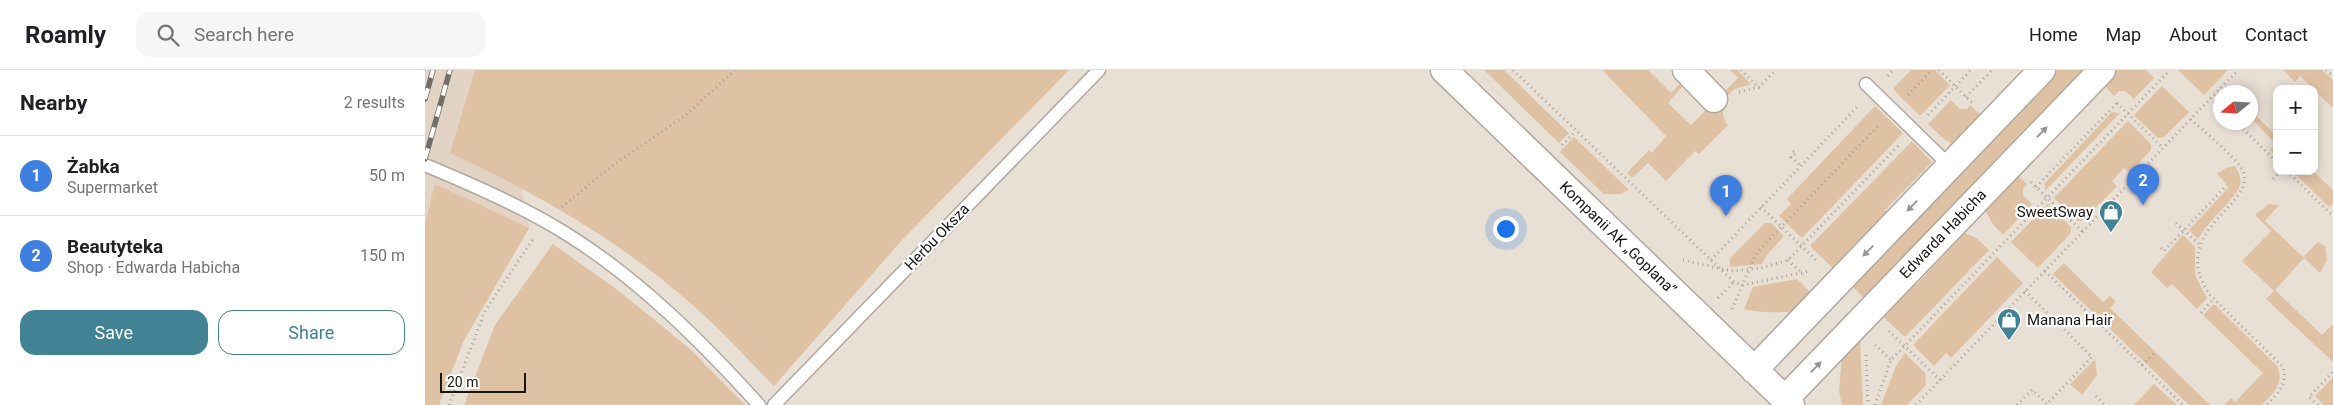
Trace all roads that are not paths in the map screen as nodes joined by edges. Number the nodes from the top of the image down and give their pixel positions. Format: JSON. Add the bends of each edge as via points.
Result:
{"nodes":[{"id":1,"x":1099,"y":70,"type":"edge"},
{"id":2,"x":1444,"y":70,"type":"edge"},
{"id":3,"x":2042,"y":70,"type":"edge"},
{"id":4,"x":2102,"y":70,"type":"edge"},
{"id":5,"x":1693,"y":72,"type":"edge"},
{"id":6,"x":1870,"y":88,"type":"road end"},
{"id":7,"x":1714,"y":99,"type":"dead end"},
{"id":8,"x":425,"y":165,"type":"edge"},
{"id":9,"x":1950,"y":166,"type":"junction"},
{"id":10,"x":1754,"y":370,"type":"junction"},
{"id":11,"x":1788,"y":402,"type":"edge"},
{"id":12,"x":759,"y":405,"type":"edge"},
{"id":13,"x":774,"y":405,"type":"edge"}],
"edges":[{"from":1,"to":13,"type":"lane","name":"Herbu Oksza"},
{"from":2,"to":10,"type":"street","name":"Kompanii AK „Goplana”"},
{"from":3,"to":9,"type":"street"},
{"from":11,"to":4,"type":"street","name":"Edwarda Habicha","one_way":true},
{"from":5,"to":7,"type":"street"},
{"from":6,"to":9,"type":"lane"},
{"from":8,"to":12,"type":"lane","via":[[473,185],[544,222],[605,261],[642,290],[716,359]]},
{"from":9,"to":10,"type":"street","one_way":true},
{"from":10,"to":11,"type":"street","name":"Kompanii AK „Goplana”"}]}
